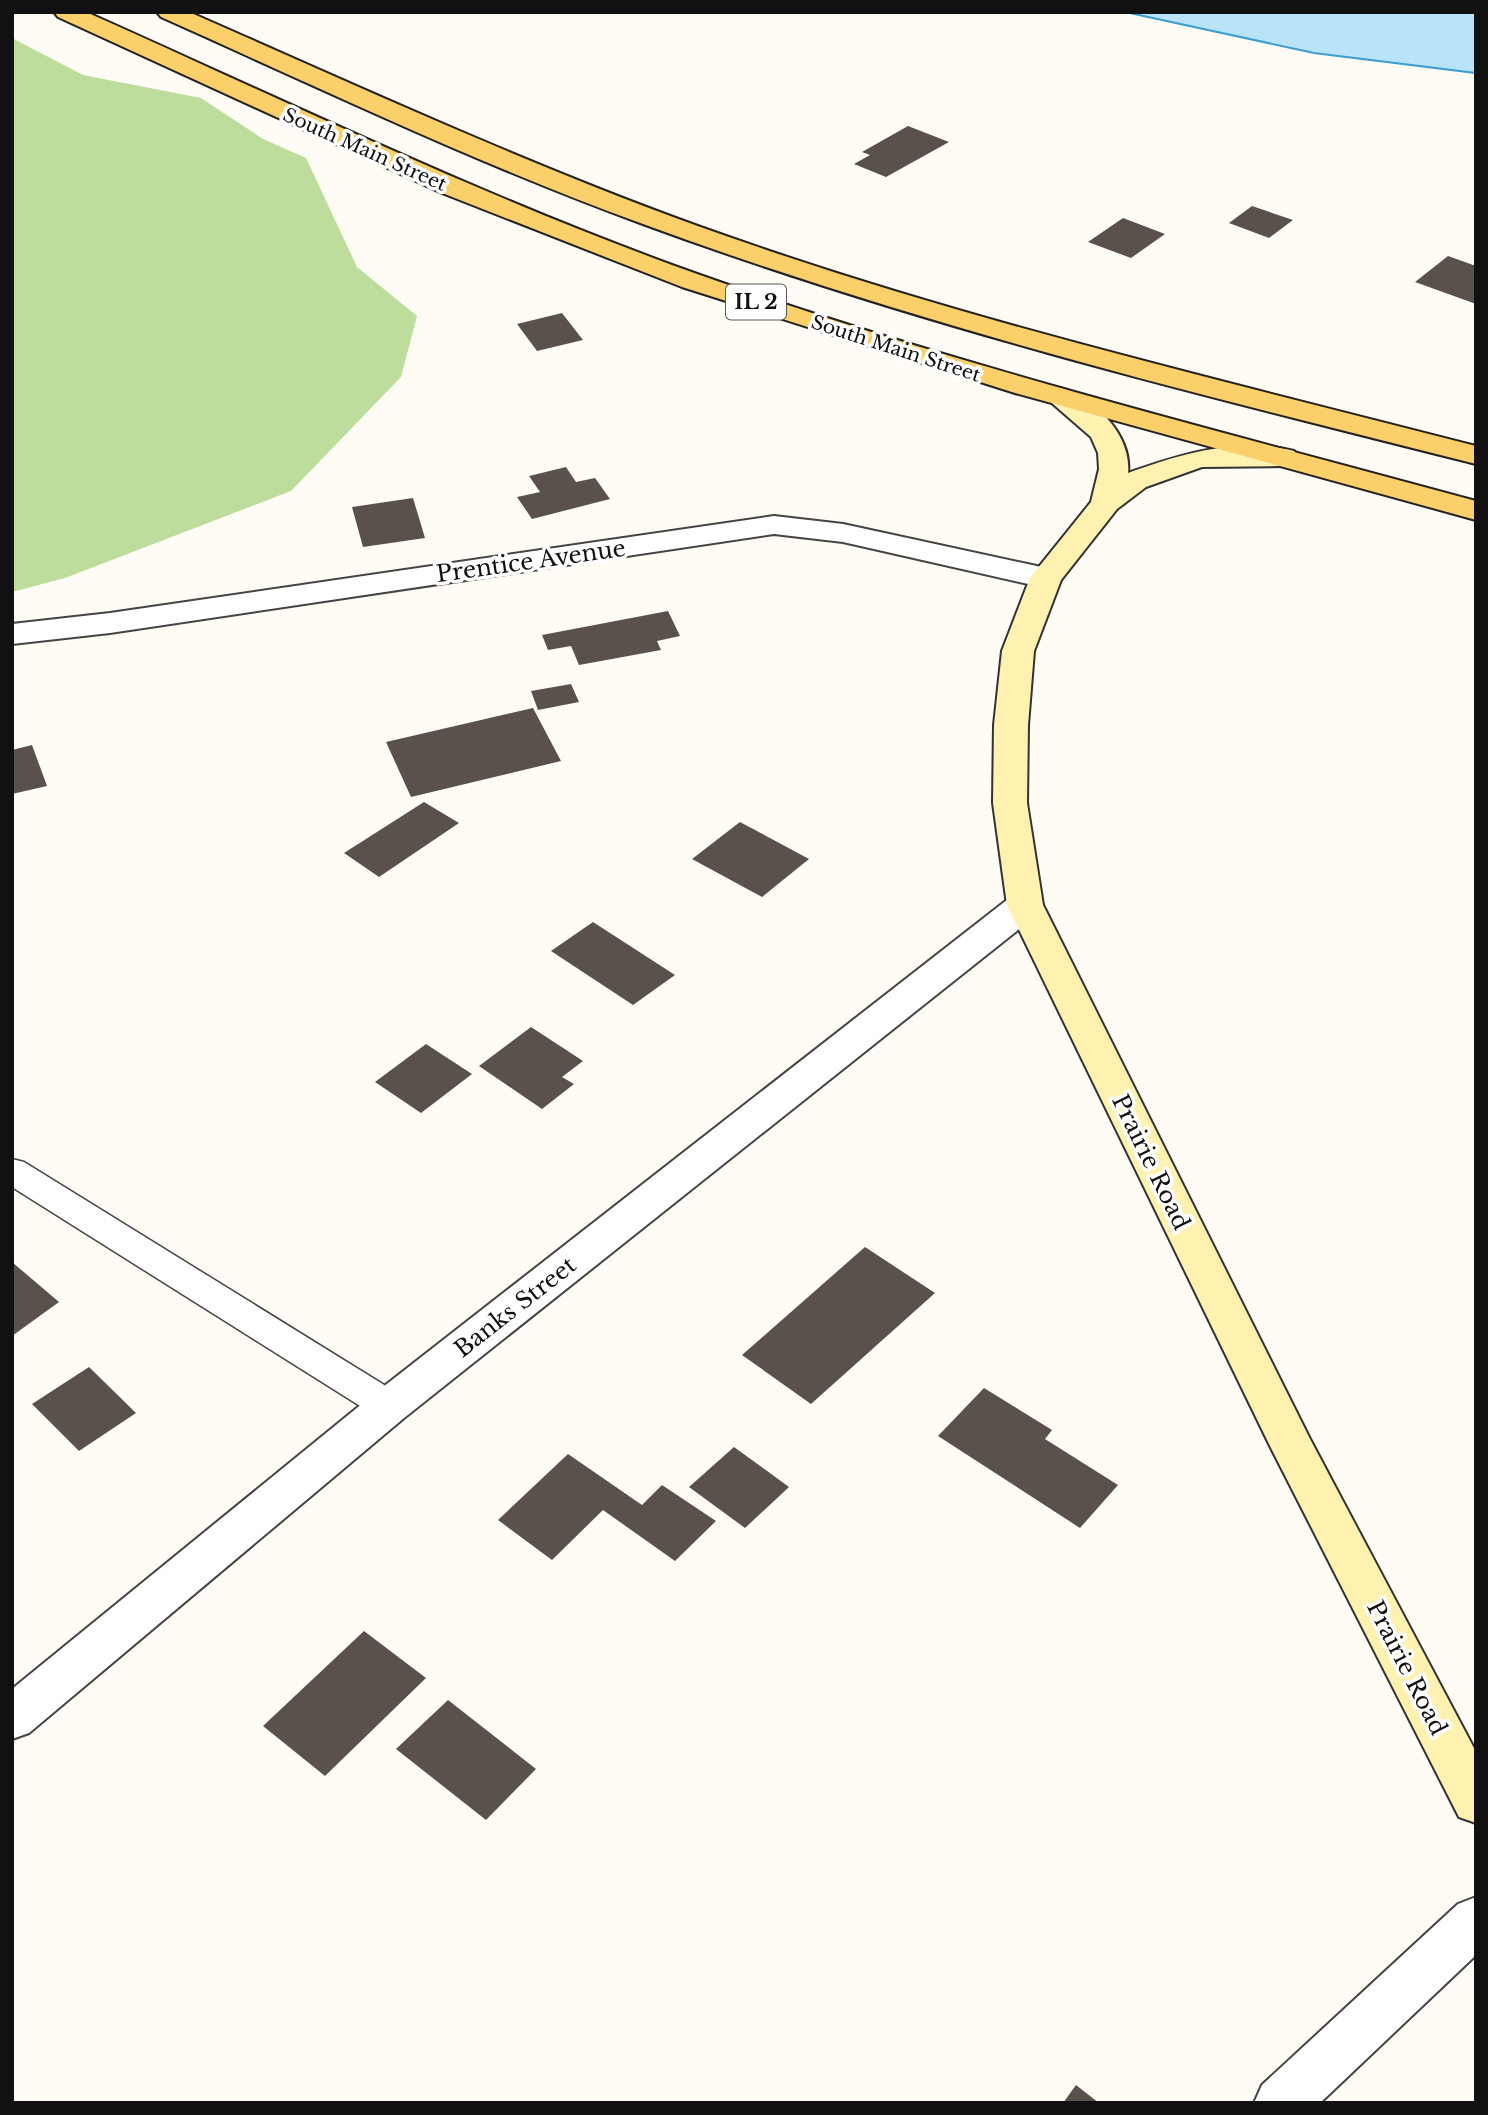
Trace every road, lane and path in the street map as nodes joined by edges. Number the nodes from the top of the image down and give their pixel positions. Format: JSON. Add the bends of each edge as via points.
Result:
{"nodes":[{"id":1,"x":66,"y":12,"type":"edge"},
{"id":2,"x":169,"y":12,"type":"edge"},
{"id":3,"x":1060,"y":397,"type":"junction"},
{"id":4,"x":1476,"y":455,"type":"edge"},
{"id":5,"x":1283,"y":457,"type":"junction"},
{"id":6,"x":1106,"y":503,"type":"junction"},
{"id":7,"x":1476,"y":510,"type":"edge"},
{"id":8,"x":1046,"y":578,"type":"junction"},
{"id":9,"x":12,"y":634,"type":"edge"},
{"id":10,"x":1025,"y":905,"type":"junction"},
{"id":11,"x":12,"y":1171,"type":"edge"},
{"id":12,"x":389,"y":1406,"type":"junction"},
{"id":13,"x":12,"y":1718,"type":"edge"},
{"id":14,"x":1476,"y":1801,"type":"edge"},
{"id":15,"x":1476,"y":1921,"type":"edge"},
{"id":16,"x":1281,"y":2103,"type":"edge"}],
"edges":[{"from":1,"to":3,"type":"main road","name":"South Main Street","number":"IL 2","via":[[418,173],[583,242],[862,340]]},
{"from":2,"to":4,"type":"main road","name":"South Main Street","number":"IL 2","via":[[504,160],[729,246],[983,327]]},
{"from":3,"to":5,"type":"main road","name":"South Main Street","number":"IL 2"},
{"from":3,"to":6,"type":"street","name":"Prairie Road","via":[[1108,437],[1114,463]]},
{"from":5,"to":6,"type":"street","name":"Prairie Road","via":[[1197,459],[1135,481]]},
{"from":5,"to":7,"type":"main road","name":"South Main Street","number":"IL 2"},
{"from":6,"to":8,"type":"street","name":"Prairie Road"},
{"from":8,"to":9,"type":"street","name":"Prentice Avenue","via":[[844,533],[774,525]]},
{"from":8,"to":10,"type":"street","name":"Prairie Road","via":[[1018,651],[1011,725],[1010,803]]},
{"from":10,"to":12,"type":"street","name":"Banks Street"},
{"from":10,"to":14,"type":"street","name":"Prairie Road","via":[[1292,1446]]},
{"from":11,"to":12,"type":"lane"},
{"from":12,"to":13,"type":"street","name":"Banks Street"},
{"from":15,"to":16,"type":"street"}]}
